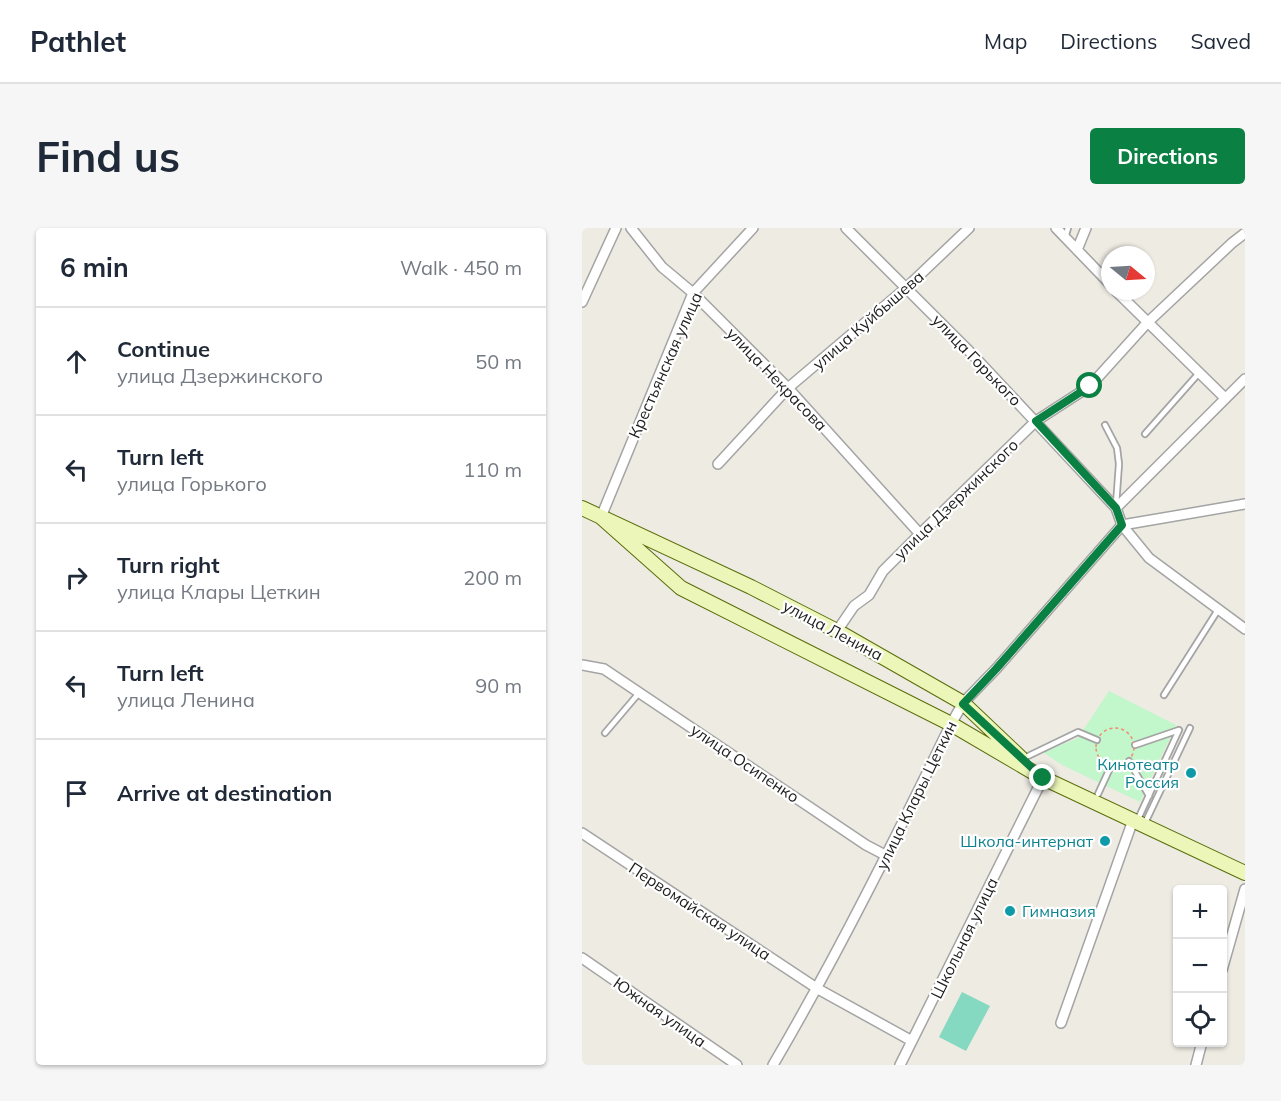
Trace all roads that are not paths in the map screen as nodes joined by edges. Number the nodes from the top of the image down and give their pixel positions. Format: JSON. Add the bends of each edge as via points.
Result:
{"nodes":[{"id":1,"x":616,"y":228,"type":"edge"},
{"id":2,"x":631,"y":228,"type":"edge"},
{"id":3,"x":753,"y":228,"type":"edge"},
{"id":4,"x":846,"y":228,"type":"edge"},
{"id":5,"x":969,"y":228,"type":"edge"},
{"id":6,"x":1056,"y":228,"type":"edge"},
{"id":7,"x":1086,"y":228,"type":"edge"},
{"id":8,"x":1067,"y":233,"type":"edge"},
{"id":9,"x":1245,"y":233,"type":"edge"},
{"id":10,"x":1077,"y":250,"type":"junction"},
{"id":11,"x":1101,"y":275,"type":"edge"},
{"id":12,"x":906,"y":288,"type":"junction"},
{"id":13,"x":693,"y":293,"type":"junction"},
{"id":14,"x":1125,"y":300,"type":"edge"},
{"id":15,"x":582,"y":302,"type":"edge"},
{"id":16,"x":1147,"y":323,"type":"junction"},
{"id":17,"x":1199,"y":373,"type":"junction"},
{"id":18,"x":1245,"y":379,"type":"edge"},
{"id":19,"x":788,"y":388,"type":"junction"},
{"id":20,"x":1225,"y":398,"type":"junction"},
{"id":21,"x":1036,"y":421,"type":"junction"},
{"id":22,"x":1105,"y":425,"type":"dead end"},
{"id":23,"x":1145,"y":434,"type":"dead end"},
{"id":24,"x":718,"y":464,"type":"dead end"},
{"id":25,"x":1245,"y":504,"type":"edge"},
{"id":26,"x":582,"y":508,"type":"edge"},
{"id":27,"x":1116,"y":508,"type":"junction"},
{"id":28,"x":601,"y":517,"type":"junction"},
{"id":29,"x":1122,"y":525,"type":"junction"},
{"id":30,"x":920,"y":534,"type":"junction"},
{"id":31,"x":1218,"y":610,"type":"junction"},
{"id":32,"x":1245,"y":629,"type":"edge"},
{"id":33,"x":837,"y":631,"type":"junction"},
{"id":34,"x":582,"y":665,"type":"edge"},
{"id":35,"x":639,"y":693,"type":"junction"},
{"id":36,"x":1164,"y":695,"type":"dead end"},
{"id":37,"x":963,"y":704,"type":"junction"},
{"id":38,"x":951,"y":724,"type":"junction"},
{"id":39,"x":1190,"y":728,"type":"dead end"},
{"id":40,"x":605,"y":733,"type":"dead end"},
{"id":41,"x":1097,"y":740,"type":"road end"},
{"id":42,"x":1134,"y":745,"type":"road end"},
{"id":43,"x":1022,"y":759,"type":"junction"},
{"id":44,"x":1129,"y":761,"type":"road end"},
{"id":45,"x":1111,"y":766,"type":"road end"},
{"id":46,"x":1043,"y":778,"type":"junction"},
{"id":47,"x":1098,"y":794,"type":"dead end"},
{"id":48,"x":1149,"y":796,"type":"junction"},
{"id":49,"x":1138,"y":822,"type":"junction"},
{"id":50,"x":582,"y":833,"type":"edge"},
{"id":51,"x":887,"y":856,"type":"junction"},
{"id":52,"x":1245,"y":873,"type":"edge"},
{"id":53,"x":1245,"y":890,"type":"edge"},
{"id":54,"x":1227,"y":953,"type":"edge"},
{"id":55,"x":582,"y":958,"type":"edge"},
{"id":56,"x":818,"y":989,"type":"junction"},
{"id":57,"x":1061,"y":1023,"type":"dead end"},
{"id":58,"x":912,"y":1041,"type":"junction"},
{"id":59,"x":1201,"y":1047,"type":"edge"},
{"id":60,"x":737,"y":1065,"type":"edge"},
{"id":61,"x":773,"y":1065,"type":"edge"},
{"id":62,"x":900,"y":1065,"type":"edge"},
{"id":63,"x":1196,"y":1065,"type":"edge"}],
"edges":[{"from":1,"to":15,"type":"street"},
{"from":2,"to":13,"type":"street","name":"улица Некрасова","via":[[662,267]]},
{"from":3,"to":13,"type":"street","name":"Крестьянская улица"},
{"from":4,"to":12,"type":"street","name":"улица Горького"},
{"from":5,"to":12,"type":"street","name":"улица Куйбышева"},
{"from":6,"to":8,"type":"street"},
{"from":7,"to":10,"type":"street"},
{"from":8,"to":10,"type":"street"},
{"from":9,"to":16,"type":"street","name":"улица Дзержинского"},
{"from":10,"to":11,"type":"street"},
{"from":12,"to":19,"type":"street","name":"улица Куйбышева"},
{"from":12,"to":21,"type":"street","name":"улица Горького"},
{"from":13,"to":19,"type":"street","name":"улица Некрасова"},
{"from":13,"to":28,"type":"street","name":"Крестьянская улица"},
{"from":14,"to":16,"type":"street"},
{"from":16,"to":17,"type":"street"},
{"from":16,"to":21,"type":"street","name":"улица Дзержинского","via":[[1090,386]]},
{"from":17,"to":20,"type":"street"},
{"from":17,"to":23,"type":"lane"},
{"from":18,"to":20,"type":"street"},
{"from":19,"to":24,"type":"street","name":"улица Куйбышева"},
{"from":19,"to":30,"type":"street","name":"улица Некрасова"},
{"from":20,"to":27,"type":"street"},
{"from":21,"to":27,"type":"street","name":"улица Горького"},
{"from":21,"to":30,"type":"street","name":"улица Дзержинского"},
{"from":22,"to":27,"type":"lane","via":[[1117,448]]},
{"from":25,"to":29,"type":"street"},
{"from":26,"to":28,"type":"main road","name":"улица Ленина"},
{"from":27,"to":29,"type":"street","name":"улица Горького"},
{"from":28,"to":33,"type":"main road","name":"улица Ленина"},
{"from":28,"to":38,"type":"main road","name":"улица Ленина","via":[[681,588]]},
{"from":29,"to":31,"type":"street","name":"улица Горького","via":[[1149,558]]},
{"from":29,"to":37,"type":"street","name":"улица Клары Цеткин"},
{"from":30,"to":33,"type":"street","name":"улица Дзержинского","via":[[882,571],[869,595],[854,606]]},
{"from":31,"to":32,"type":"street","name":"улица Горького"},
{"from":31,"to":36,"type":"lane"},
{"from":33,"to":37,"type":"main road","name":"улица Ленина"},
{"from":34,"to":35,"type":"street","name":"улица Осипенко","via":[[604,669]]},
{"from":35,"to":40,"type":"lane"},
{"from":35,"to":51,"type":"street","name":"улица Осипенко"},
{"from":37,"to":38,"type":"street","name":"улица Клары Цеткин"},
{"from":37,"to":43,"type":"main road","name":"улица Ленина"},
{"from":38,"to":46,"type":"main road","name":"улица Ленина"},
{"from":38,"to":51,"type":"street","name":"улица Клары Цеткин"},
{"from":39,"to":49,"type":"lane"},
{"from":41,"to":43,"type":"lane","via":[[1078,732]]},
{"from":42,"to":48,"type":"lane","via":[[1179,730]]},
{"from":43,"to":46,"type":"main road","name":"улица Ленина"},
{"from":44,"to":48,"type":"lane"},
{"from":45,"to":47,"type":"lane"},
{"from":46,"to":49,"type":"main road","name":"улица Ленина"},
{"from":46,"to":58,"type":"street","name":"Школьная улица"},
{"from":48,"to":49,"type":"lane"},
{"from":49,"to":52,"type":"main road","name":"улица Ленина"},
{"from":49,"to":57,"type":"street"},
{"from":50,"to":56,"type":"street","name":"Первомайская улица"},
{"from":51,"to":56,"type":"street","name":"улица Клары Цеткин"},
{"from":53,"to":54,"type":"street"},
{"from":55,"to":60,"type":"street","name":"Южная улица"},
{"from":56,"to":58,"type":"street","name":"Первомайская улица"},
{"from":56,"to":61,"type":"street","name":"улица Клары Цеткин"},
{"from":58,"to":62,"type":"street","name":"Школьная улица"},
{"from":59,"to":63,"type":"street"}]}
